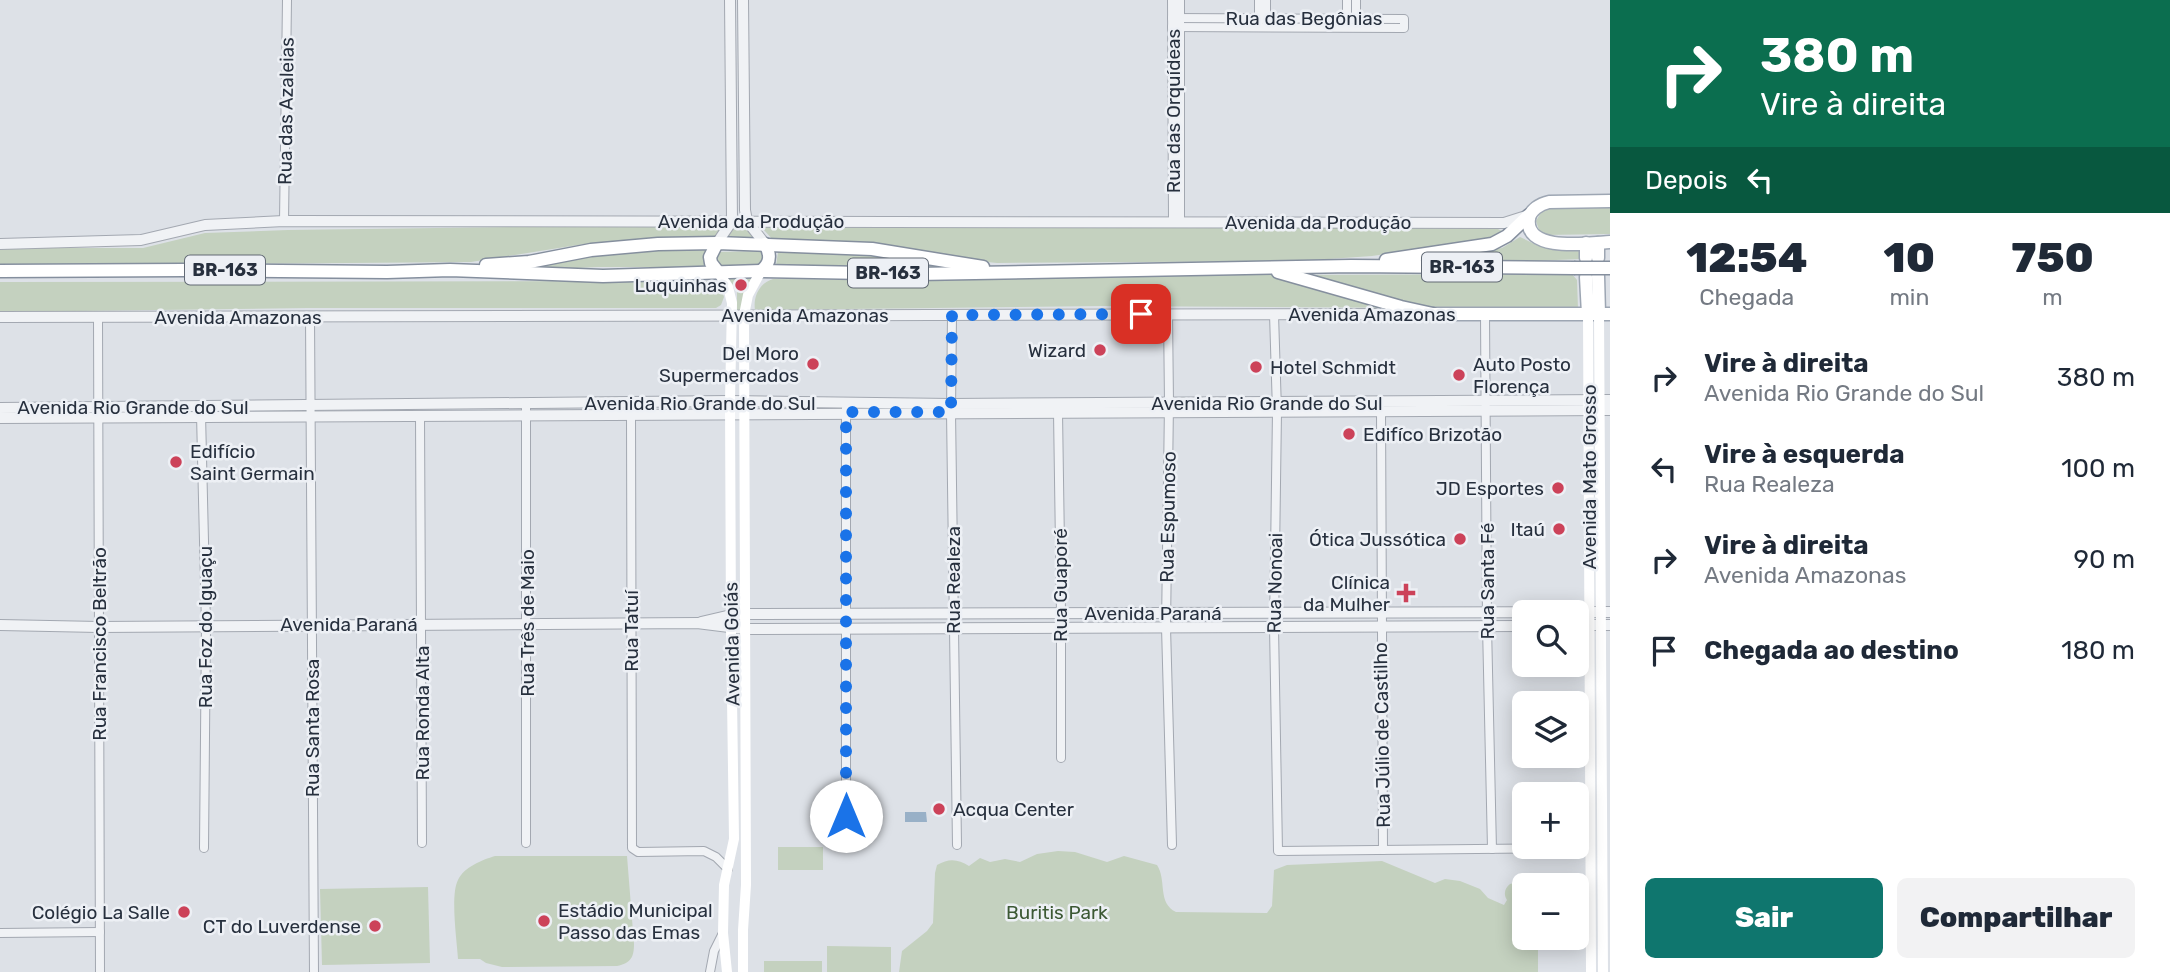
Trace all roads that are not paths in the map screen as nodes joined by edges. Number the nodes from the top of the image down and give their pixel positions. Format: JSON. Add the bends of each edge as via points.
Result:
{"nodes":[{"id":1,"x":287,"y":0,"type":"edge"},
{"id":2,"x":730,"y":0,"type":"edge"},
{"id":3,"x":743,"y":0,"type":"edge"},
{"id":4,"x":1172,"y":0,"type":"edge"},
{"id":5,"x":1180,"y":0,"type":"edge"},
{"id":6,"x":1259,"y":0,"type":"edge"},
{"id":7,"x":1266,"y":0,"type":"edge"},
{"id":8,"x":1347,"y":0,"type":"edge"},
{"id":9,"x":1356,"y":0,"type":"edge"},
{"id":10,"x":1263,"y":17,"type":"junction"},
{"id":11,"x":1176,"y":23,"type":"junction"},
{"id":12,"x":1351,"y":23,"type":"junction"},
{"id":13,"x":1263,"y":27,"type":"junction"},
{"id":14,"x":1610,"y":201,"type":"edge"},
{"id":15,"x":1530,"y":215,"type":"junction"},
{"id":16,"x":285,"y":221,"type":"junction"},
{"id":17,"x":732,"y":221,"type":"junction"},
{"id":18,"x":747,"y":221,"type":"junction"},
{"id":19,"x":1176,"y":222,"type":"junction"},
{"id":20,"x":1510,"y":226,"type":"junction"},
{"id":21,"x":1535,"y":236,"type":"junction"},
{"id":22,"x":718,"y":243,"type":"junction"},
{"id":23,"x":1598,"y":243,"type":"edge"},
{"id":24,"x":0,"y":244,"type":"edge"},
{"id":25,"x":765,"y":244,"type":"junction"},
{"id":26,"x":1592,"y":258,"type":"dead end"},
{"id":27,"x":1351,"y":266,"type":"junction"},
{"id":28,"x":1264,"y":268,"type":"junction"},
{"id":29,"x":1610,"y":268,"type":"edge"},
{"id":30,"x":450,"y":270,"type":"junction"},
{"id":31,"x":0,"y":271,"type":"edge"},
{"id":32,"x":761,"y":271,"type":"junction"},
{"id":33,"x":718,"y":272,"type":"junction"},
{"id":34,"x":1015,"y":272,"type":"junction"},
{"id":35,"x":1592,"y":276,"type":"dead end"},
{"id":36,"x":1168,"y":314,"type":"junction"},
{"id":37,"x":1274,"y":314,"type":"junction"},
{"id":38,"x":1433,"y":314,"type":"junction"},
{"id":39,"x":1485,"y":314,"type":"junction"},
{"id":40,"x":1599,"y":314,"type":"edge"},
{"id":41,"x":732,"y":315,"type":"junction"},
{"id":42,"x":744,"y":315,"type":"junction"},
{"id":43,"x":952,"y":315,"type":"junction"},
{"id":44,"x":310,"y":316,"type":"junction"},
{"id":45,"x":0,"y":317,"type":"edge"},
{"id":46,"x":99,"y":317,"type":"junction"},
{"id":47,"x":730,"y":401,"type":"junction"},
{"id":48,"x":743,"y":402,"type":"junction"},
{"id":49,"x":526,"y":403,"type":"junction"},
{"id":50,"x":1599,"y":405,"type":"edge"},
{"id":51,"x":1487,"y":406,"type":"junction"},
{"id":52,"x":1169,"y":407,"type":"junction"},
{"id":53,"x":1277,"y":407,"type":"junction"},
{"id":54,"x":0,"y":408,"type":"edge"},
{"id":55,"x":846,"y":408,"type":"junction"},
{"id":56,"x":951,"y":408,"type":"junction"},
{"id":57,"x":311,"y":410,"type":"junction"},
{"id":58,"x":1381,"y":410,"type":"junction"},
{"id":59,"x":201,"y":411,"type":"junction"},
{"id":60,"x":99,"y":412,"type":"junction"},
{"id":61,"x":1058,"y":412,"type":"junction"},
{"id":62,"x":631,"y":414,"type":"junction"},
{"id":63,"x":420,"y":415,"type":"junction"},
{"id":64,"x":526,"y":415,"type":"junction"},
{"id":65,"x":730,"y":415,"type":"junction"},
{"id":66,"x":744,"y":415,"type":"junction"},
{"id":67,"x":0,"y":418,"type":"edge"},
{"id":68,"x":1605,"y":611,"type":"edge"},
{"id":69,"x":1381,"y":612,"type":"junction"},
{"id":70,"x":1487,"y":612,"type":"junction"},
{"id":71,"x":1512,"y":612,"type":"edge"},
{"id":72,"x":1589,"y":612,"type":"joint"},
{"id":73,"x":1061,"y":613,"type":"junction"},
{"id":74,"x":1167,"y":613,"type":"junction"},
{"id":75,"x":1274,"y":613,"type":"junction"},
{"id":76,"x":745,"y":614,"type":"junction"},
{"id":77,"x":846,"y":614,"type":"junction"},
{"id":78,"x":954,"y":614,"type":"junction"},
{"id":79,"x":731,"y":615,"type":"junction"},
{"id":80,"x":527,"y":623,"type":"junction"},
{"id":81,"x":631,"y":623,"type":"junction"},
{"id":82,"x":697,"y":623,"type":"junction"},
{"id":83,"x":312,"y":624,"type":"junction"},
{"id":84,"x":421,"y":624,"type":"junction"},
{"id":85,"x":0,"y":625,"type":"edge"},
{"id":86,"x":1589,"y":625,"type":"edge"},
{"id":87,"x":1606,"y":625,"type":"edge"},
{"id":88,"x":206,"y":626,"type":"junction"},
{"id":89,"x":1273,"y":626,"type":"junction"},
{"id":90,"x":1381,"y":626,"type":"junction"},
{"id":91,"x":1487,"y":626,"type":"junction"},
{"id":92,"x":1512,"y":626,"type":"edge"},
{"id":93,"x":99,"y":627,"type":"junction"},
{"id":94,"x":1166,"y":627,"type":"junction"},
{"id":95,"x":731,"y":628,"type":"junction"},
{"id":96,"x":745,"y":628,"type":"junction"},
{"id":97,"x":846,"y":628,"type":"junction"},
{"id":98,"x":953,"y":628,"type":"junction"},
{"id":99,"x":1061,"y":628,"type":"junction"},
{"id":100,"x":1589,"y":677,"type":"edge"},
{"id":101,"x":1060,"y":758,"type":"dead end"},
{"id":102,"x":1589,"y":782,"type":"edge"},
{"id":103,"x":422,"y":843,"type":"dead end"},
{"id":104,"x":526,"y":843,"type":"dead end"},
{"id":105,"x":846,"y":843,"type":"dead end"},
{"id":106,"x":957,"y":845,"type":"dead end"},
{"id":107,"x":1172,"y":845,"type":"dead end"},
{"id":108,"x":204,"y":848,"type":"dead end"},
{"id":109,"x":1589,"y":848,"type":"edge"},
{"id":110,"x":1492,"y":849,"type":"junction"},
{"id":111,"x":1512,"y":849,"type":"edge"},
{"id":112,"x":1383,"y":850,"type":"junction"},
{"id":113,"x":1606,"y":858,"type":"edge"},
{"id":114,"x":727,"y":869,"type":"junction"},
{"id":115,"x":746,"y":875,"type":"junction"},
{"id":116,"x":724,"y":930,"type":"junction"},
{"id":117,"x":743,"y":930,"type":"junction"},
{"id":118,"x":100,"y":932,"type":"junction"},
{"id":119,"x":0,"y":933,"type":"edge"},
{"id":120,"x":100,"y":972,"type":"edge"},
{"id":121,"x":314,"y":972,"type":"edge"},
{"id":122,"x":710,"y":972,"type":"edge"},
{"id":123,"x":727,"y":972,"type":"edge"},
{"id":124,"x":743,"y":972,"type":"edge"},
{"id":125,"x":1591,"y":972,"type":"edge"},
{"id":126,"x":1603,"y":972,"type":"edge"}],
"edges":[{"from":1,"to":16,"type":"street","name":"Rua das Azaleias"},
{"from":2,"to":17,"type":"street"},
{"from":3,"to":18,"type":"street"},
{"from":4,"to":11,"type":"street","name":"Rua das Orquídeas"},
{"from":5,"to":11,"type":"street","name":"Rua das Orquídeas"},
{"from":6,"to":10,"type":"street"},
{"from":7,"to":10,"type":"street"},
{"from":8,"to":12,"type":"street"},
{"from":9,"to":12,"type":"street"},
{"from":10,"to":11,"type":"street","name":"Rua das Begônias"},
{"from":10,"to":12,"type":"street","name":"Rua das Begônias"},
{"from":10,"to":13,"type":"street"},
{"from":11,"to":13,"type":"street","name":"Rua das Begônias"},
{"from":11,"to":19,"type":"street","name":"Rua das Orquídeas"},
{"from":12,"to":12,"type":"street","name":"Rua das Begônias","via":[[1404,28],[1404,19]]},
{"from":12,"to":13,"type":"street","name":"Rua das Begônias"},
{"from":14,"to":15,"type":"main road","via":[[1549,202]]},
{"from":15,"to":20,"type":"main road"},
{"from":15,"to":21,"type":"main road","via":[[1529,226]]},
{"from":16,"to":17,"type":"street","name":"Avenida da Produção"},
{"from":16,"to":24,"type":"street","name":"Avenida da Produção","via":[[205,225],[141,240]]},
{"from":17,"to":18,"type":"street","name":"Avenida da Produção"},
{"from":17,"to":22,"type":"street"},
{"from":18,"to":19,"type":"street","name":"Avenida da Produção"},
{"from":18,"to":25,"type":"street"},
{"from":19,"to":20,"type":"street","name":"Avenida da Produção"},
{"from":20,"to":21,"type":"street"},
{"from":20,"to":27,"type":"main road","via":[[1503,239],[1492,244]]},
{"from":21,"to":23,"type":"main road","via":[[1547,243]]},
{"from":22,"to":25,"type":"main road","number":"BR-163"},
{"from":22,"to":30,"type":"main road","number":"BR-163","via":[[591,250]]},
{"from":22,"to":33,"type":"main road","via":[[710,257]]},
{"from":23,"to":26,"type":"main road"},
{"from":25,"to":32,"type":"main road","via":[[770,260]]},
{"from":25,"to":34,"type":"main road","number":"BR-163","via":[[872,249]]},
{"from":27,"to":28,"type":"main road","number":"BR-163"},
{"from":27,"to":29,"type":"main road","number":"BR-163","bridge":true},
{"from":28,"to":34,"type":"main road","number":"BR-163"},
{"from":28,"to":38,"type":"main road"},
{"from":30,"to":31,"type":"main road","number":"BR-163"},
{"from":30,"to":33,"type":"main road","number":"BR-163","via":[[603,276]]},
{"from":32,"to":33,"type":"main road","number":"BR-163"},
{"from":32,"to":34,"type":"main road","number":"BR-163"},
{"from":32,"to":42,"type":"main road","name":"Avenida Goiás"},
{"from":33,"to":41,"type":"main road","name":"Avenida Goiás","via":[[728,287]]},
{"from":35,"to":40,"type":"main road","name":"Avenida Mato Grosso"},
{"from":36,"to":37,"type":"street","name":"Avenida Amazonas"},
{"from":36,"to":43,"type":"street","name":"Avenida Amazonas"},
{"from":36,"to":52,"type":"street","name":"Rua Espumoso"},
{"from":37,"to":38,"type":"street","name":"Avenida Amazonas"},
{"from":37,"to":53,"type":"street","name":"Rua Nonoai"},
{"from":38,"to":39,"type":"main road","name":"Avenida Amazonas"},
{"from":39,"to":40,"type":"main road","name":"Avenida Amazonas"},
{"from":39,"to":51,"type":"street","name":"Rua Santa Fé"},
{"from":40,"to":50,"type":"main road","name":"Avenida Mato Grosso"},
{"from":41,"to":42,"type":"street","name":"Avenida Amazonas"},
{"from":41,"to":44,"type":"street","name":"Avenida Amazonas"},
{"from":41,"to":47,"type":"main road","name":"Avenida Goiás"},
{"from":42,"to":43,"type":"street","name":"Avenida Amazonas"},
{"from":42,"to":48,"type":"main road","name":"Avenida Goiás"},
{"from":43,"to":56,"type":"street","name":"Rua Realeza"},
{"from":44,"to":46,"type":"street","name":"Avenida Amazonas"},
{"from":44,"to":57,"type":"street","name":"Rua Santa Rosa"},
{"from":45,"to":46,"type":"street","name":"Avenida Amazonas"},
{"from":46,"to":60,"type":"street","name":"Rua Francisco Beltrão"},
{"from":47,"to":48,"type":"street","name":"Avenida Rio Grande do Sul"},
{"from":47,"to":49,"type":"street","name":"Avenida Rio Grande do Sul"},
{"from":47,"to":65,"type":"main road","name":"Avenida Goiás"},
{"from":48,"to":55,"type":"street","name":"Avenida Rio Grande do Sul"},
{"from":48,"to":66,"type":"main road","name":"Avenida Goiás"},
{"from":49,"to":57,"type":"street","name":"Avenida Rio Grande do Sul"},
{"from":49,"to":64,"type":"street","name":"Rua Três de Maio"},
{"from":50,"to":51,"type":"street","name":"Avenida Rio Grande do Sul"},
{"from":50,"to":68,"type":"main road","name":"Avenida Mato Grosso"},
{"from":50,"to":72,"type":"main road","name":"Avenida Mato Grosso"},
{"from":51,"to":53,"type":"street","name":"Avenida Rio Grande do Sul"},
{"from":51,"to":58,"type":"street","name":"Avenida Rio Grande do Sul"},
{"from":51,"to":70,"type":"street","name":"Rua Santa Fé"},
{"from":52,"to":53,"type":"street","name":"Avenida Rio Grande do Sul"},
{"from":52,"to":56,"type":"street","name":"Avenida Rio Grande do Sul"},
{"from":52,"to":61,"type":"street","name":"Avenida Rio Grande do Sul"},
{"from":52,"to":74,"type":"street","name":"Rua Espumoso"},
{"from":53,"to":58,"type":"street","name":"Avenida Rio Grande do Sul"},
{"from":53,"to":75,"type":"street","name":"Rua Nonoai"},
{"from":54,"to":60,"type":"street","name":"Avenida Rio Grande do Sul"},
{"from":55,"to":56,"type":"street","name":"Avenida Rio Grande do Sul"},
{"from":55,"to":66,"type":"street","name":"Avenida Rio Grande do Sul"},
{"from":55,"to":77,"type":"street"},
{"from":56,"to":61,"type":"street","name":"Avenida Rio Grande do Sul"},
{"from":56,"to":78,"type":"street","name":"Rua Realeza"},
{"from":57,"to":59,"type":"street","name":"Avenida Rio Grande do Sul"},
{"from":57,"to":63,"type":"street","name":"Avenida Rio Grande do Sul"},
{"from":57,"to":83,"type":"street","name":"Rua Santa Rosa"},
{"from":58,"to":69,"type":"street","name":"Rua Júlio de Castilho"},
{"from":59,"to":60,"type":"street","name":"Avenida Rio Grande do Sul"},
{"from":59,"to":88,"type":"street","name":"Rua Foz do Iguaçu"},
{"from":60,"to":67,"type":"street","name":"Avenida Rio Grande do Sul"},
{"from":60,"to":93,"type":"street","name":"Rua Francisco Beltrão"},
{"from":61,"to":73,"type":"street","name":"Rua Guaporé"},
{"from":62,"to":64,"type":"street","name":"Avenida Rio Grande do Sul"},
{"from":62,"to":65,"type":"street","name":"Avenida Rio Grande do Sul"},
{"from":62,"to":81,"type":"street","name":"Rua Tatuí"},
{"from":63,"to":64,"type":"street","name":"Avenida Rio Grande do Sul"},
{"from":63,"to":84,"type":"street","name":"Rua Ronda Alta"},
{"from":64,"to":80,"type":"street","name":"Rua Três de Maio"},
{"from":65,"to":66,"type":"street","name":"Avenida Rio Grande do Sul"},
{"from":65,"to":79,"type":"main road","name":"Avenida Goiás"},
{"from":66,"to":76,"type":"main road","name":"Avenida Goiás"},
{"from":68,"to":72,"type":"street","name":"Avenida Paraná"},
{"from":68,"to":87,"type":"main road","name":"Avenida Mato Grosso"},
{"from":69,"to":70,"type":"street","name":"Avenida Paraná"},
{"from":69,"to":75,"type":"street","name":"Avenida Paraná"},
{"from":69,"to":90,"type":"street","name":"Rua Júlio de Castilho"},
{"from":70,"to":71,"type":"street","name":"Avenida Paraná"},
{"from":70,"to":91,"type":"street","name":"Rua Santa Fé"},
{"from":73,"to":74,"type":"street","name":"Avenida Paraná"},
{"from":73,"to":78,"type":"street","name":"Avenida Paraná"},
{"from":73,"to":99,"type":"street","name":"Rua Guaporé"},
{"from":74,"to":75,"type":"street","name":"Avenida Paraná"},
{"from":74,"to":94,"type":"street","name":"Rua Espumoso"},
{"from":75,"to":89,"type":"street","name":"Rua Nonoai"},
{"from":76,"to":77,"type":"street","name":"Avenida Paraná"},
{"from":76,"to":79,"type":"street","name":"Avenida Paraná"},
{"from":76,"to":96,"type":"main road","name":"Avenida Goiás"},
{"from":77,"to":78,"type":"street","name":"Avenida Paraná"},
{"from":77,"to":97,"type":"street"},
{"from":78,"to":98,"type":"street","name":"Rua Realeza"},
{"from":79,"to":82,"type":"street","name":"Avenida Paraná"},
{"from":79,"to":95,"type":"main road","name":"Avenida Goiás"},
{"from":80,"to":81,"type":"street","name":"Avenida Paraná"},
{"from":80,"to":84,"type":"street","name":"Avenida Paraná"},
{"from":80,"to":104,"type":"street","name":"Rua Três de Maio"},
{"from":81,"to":82,"type":"street","name":"Avenida Paraná"},
{"from":81,"to":114,"type":"street","name":"Rua Tatuí","via":[[632,848],[638,852],[704,851]]},
{"from":82,"to":95,"type":"street","name":"Avenida Paraná"},
{"from":83,"to":84,"type":"street","name":"Avenida Paraná"},
{"from":83,"to":88,"type":"street","name":"Avenida Paraná"},
{"from":83,"to":121,"type":"street","name":"Rua Santa Rosa"},
{"from":84,"to":103,"type":"street","name":"Rua Ronda Alta"},
{"from":85,"to":93,"type":"street","name":"Avenida Paraná"},
{"from":86,"to":87,"type":"street"},
{"from":87,"to":113,"type":"main road","name":"Avenida Mato Grosso"},
{"from":88,"to":93,"type":"street","name":"Avenida Paraná"},
{"from":88,"to":108,"type":"street","name":"Rua Foz do Iguaçu"},
{"from":89,"to":90,"type":"street","name":"Avenida Paraná"},
{"from":89,"to":94,"type":"street","name":"Avenida Paraná"},
{"from":89,"to":112,"type":"street","name":"Rua Nonoai","via":[[1278,851]]},
{"from":90,"to":91,"type":"street","name":"Avenida Paraná"},
{"from":90,"to":112,"type":"street","name":"Rua Júlio de Castilho"},
{"from":91,"to":92,"type":"street","name":"Avenida Paraná"},
{"from":91,"to":110,"type":"street","name":"Rua Santa Fé"},
{"from":93,"to":118,"type":"street","name":"Rua Francisco Beltrão"},
{"from":94,"to":99,"type":"street","name":"Avenida Paraná"},
{"from":94,"to":107,"type":"street","name":"Rua Espumoso"},
{"from":95,"to":96,"type":"street","name":"Avenida Paraná"},
{"from":95,"to":114,"type":"main road","name":"Avenida Goiás","via":[[734,839]]},
{"from":96,"to":97,"type":"street","name":"Avenida Paraná"},
{"from":96,"to":115,"type":"main road","name":"Avenida Goiás"},
{"from":97,"to":98,"type":"street","name":"Avenida Paraná"},
{"from":97,"to":105,"type":"street"},
{"from":98,"to":99,"type":"street","name":"Avenida Paraná"},
{"from":98,"to":106,"type":"street","name":"Rua Realeza"},
{"from":99,"to":101,"type":"street","name":"Rua Guaporé"},
{"from":100,"to":102,"type":"main road","name":"Avenida Mato Grosso"},
{"from":109,"to":125,"type":"main road","name":"Avenida Mato Grosso"},
{"from":110,"to":111,"type":"street"},
{"from":110,"to":112,"type":"street"},
{"from":113,"to":126,"type":"main road","name":"Avenida Mato Grosso"},
{"from":114,"to":115,"type":"main road"},
{"from":114,"to":116,"type":"main road","name":"Avenida Goiás"},
{"from":115,"to":117,"type":"main road","name":"Avenida Goiás"},
{"from":116,"to":117,"type":"main road"},
{"from":116,"to":122,"type":"street"},
{"from":116,"to":123,"type":"main road","name":"Avenida Goiás"},
{"from":117,"to":124,"type":"main road","name":"Avenida Goiás"},
{"from":118,"to":119,"type":"street"},
{"from":118,"to":120,"type":"street","name":"Rua Francisco Beltrão"}]}
